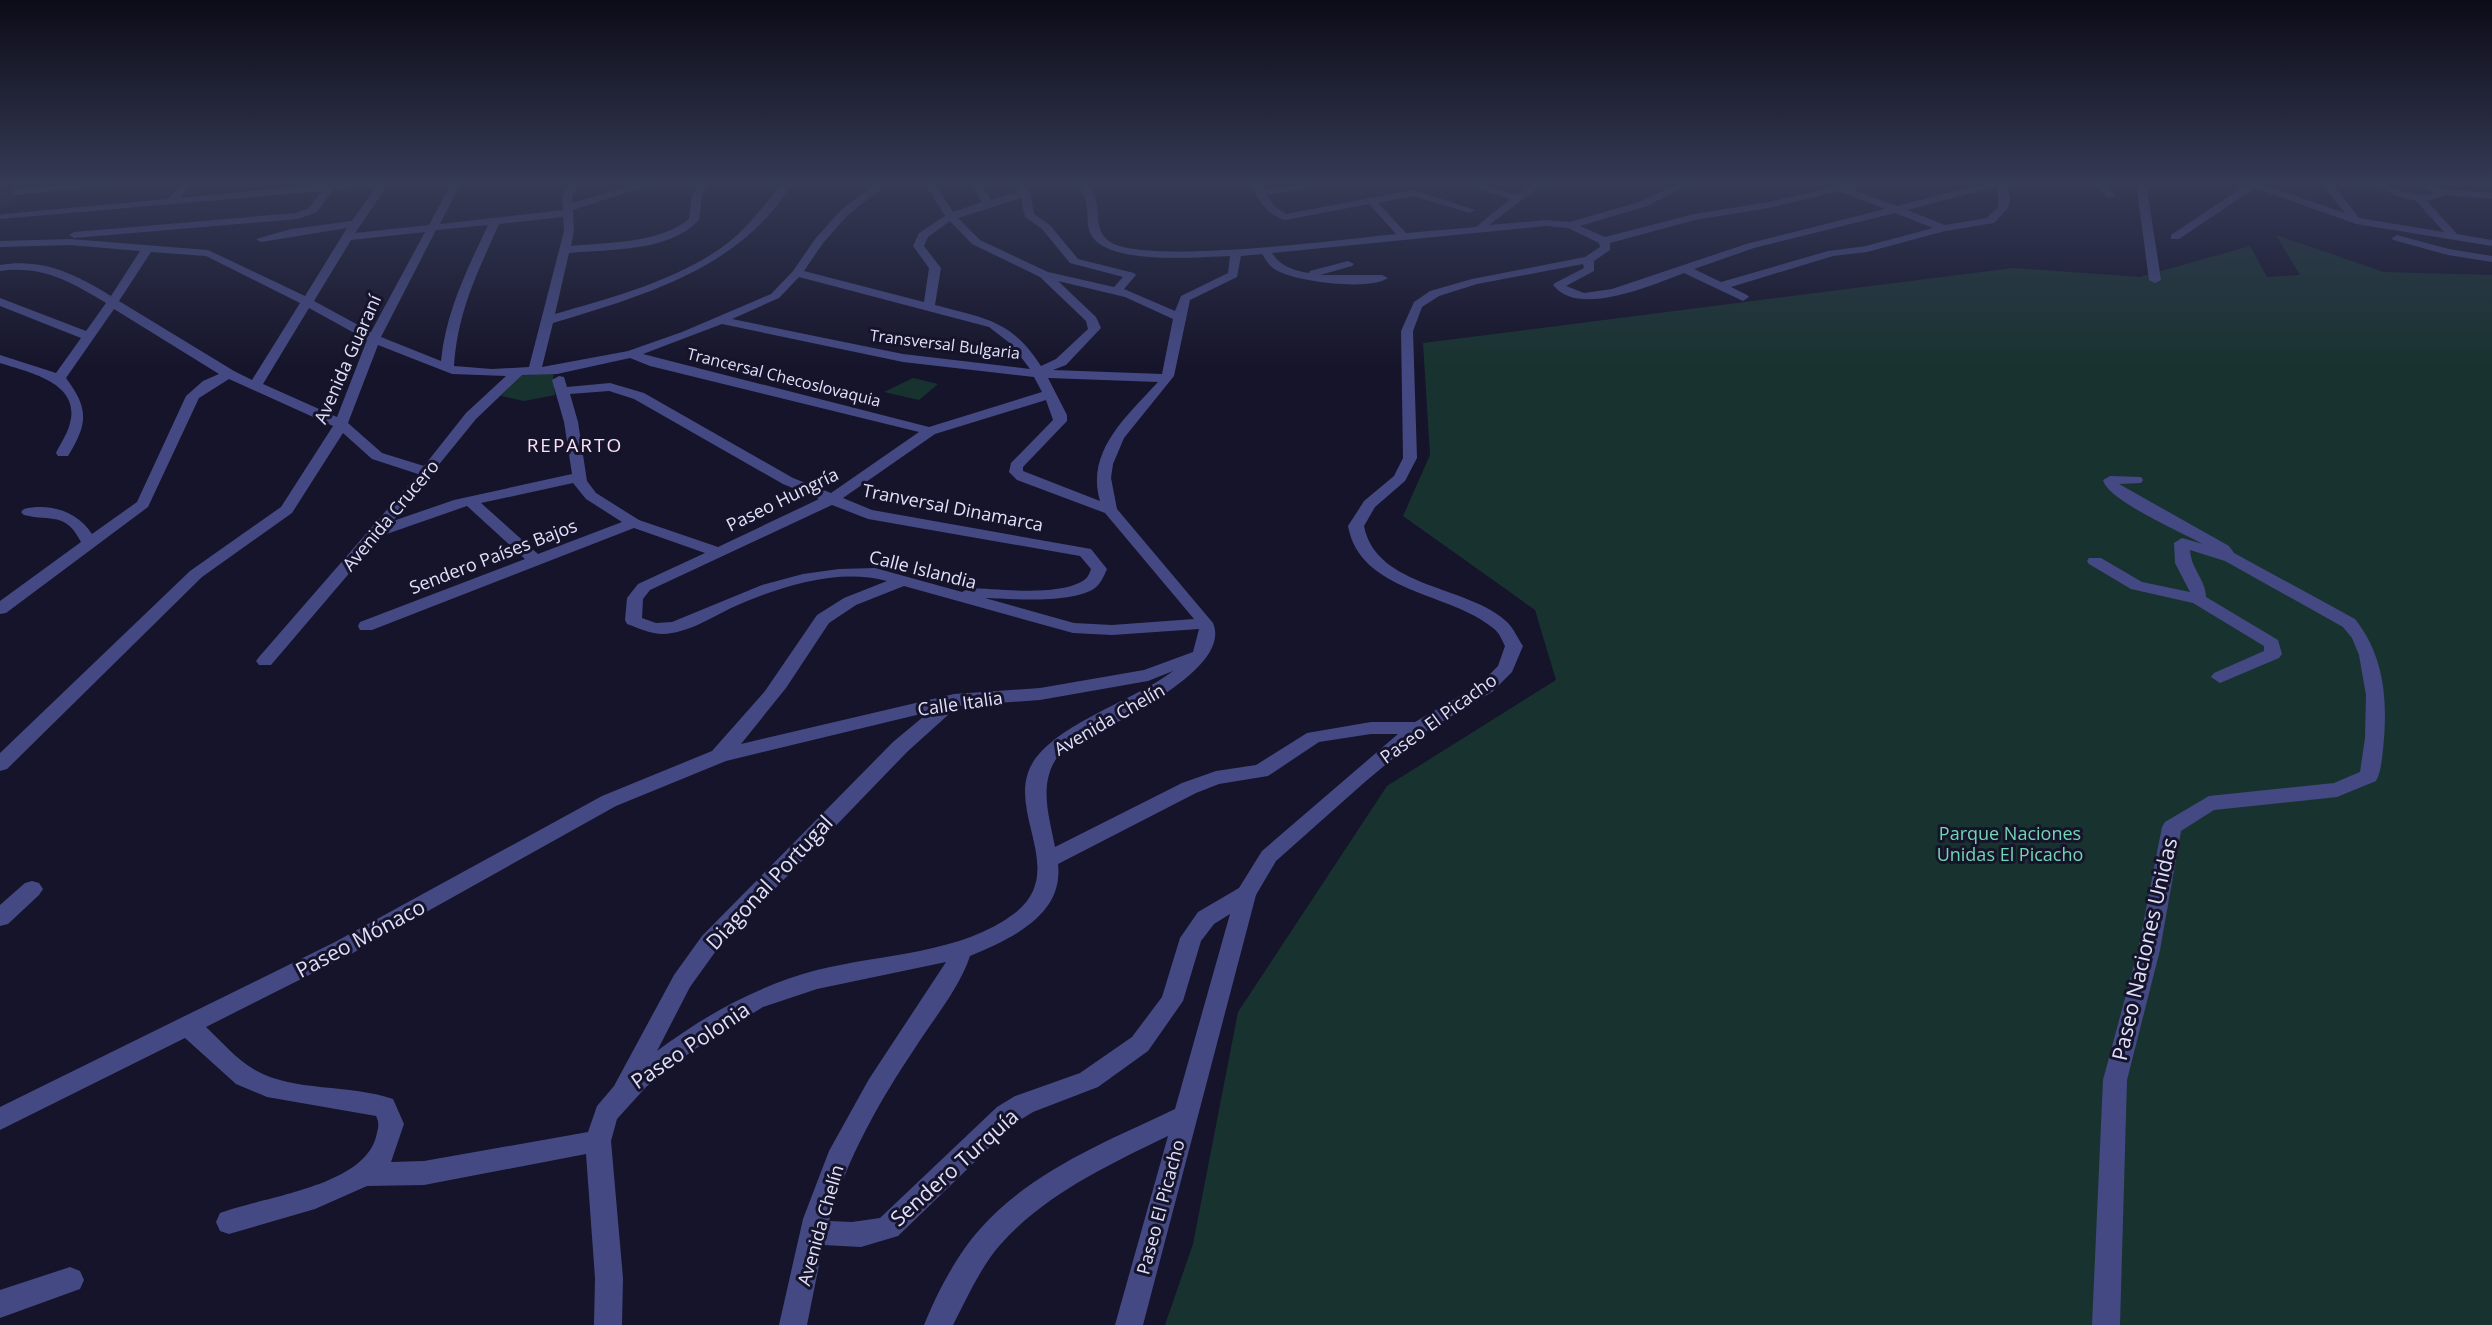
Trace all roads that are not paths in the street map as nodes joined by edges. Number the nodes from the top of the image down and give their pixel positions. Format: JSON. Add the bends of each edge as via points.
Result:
{"nodes":[{"id":1,"x":58,"y":244,"type":"edge"},
{"id":2,"x":73,"y":244,"type":"edge"},
{"id":3,"x":90,"y":244,"type":"edge"},
{"id":4,"x":343,"y":244,"type":"edge"},
{"id":5,"x":424,"y":244,"type":"edge"},
{"id":6,"x":485,"y":244,"type":"edge"},
{"id":7,"x":566,"y":244,"type":"edge"},
{"id":8,"x":609,"y":244,"type":"edge"},
{"id":9,"x":733,"y":244,"type":"edge"},
{"id":10,"x":817,"y":244,"type":"edge"},
{"id":11,"x":918,"y":244,"type":"edge"},
{"id":12,"x":980,"y":244,"type":"edge"},
{"id":13,"x":1060,"y":244,"type":"edge"},
{"id":14,"x":1106,"y":244,"type":"edge"},
{"id":15,"x":1326,"y":244,"type":"edge"},
{"id":16,"x":1605,"y":244,"type":"edge"},
{"id":17,"x":1759,"y":244,"type":"edge"},
{"id":18,"x":1886,"y":244,"type":"edge"},
{"id":19,"x":2150,"y":244,"type":"edge"},
{"id":20,"x":2415,"y":244,"type":"edge"},
{"id":21,"x":147,"y":249,"type":"junction"},
{"id":22,"x":564,"y":250,"type":"junction"},
{"id":23,"x":1265,"y":250,"type":"junction"},
{"id":24,"x":1,"y":253,"type":"edge"},
{"id":25,"x":1236,"y":253,"type":"junction"},
{"id":26,"x":2492,"y":259,"type":"edge"},
{"id":27,"x":1588,"y":260,"type":"junction"},
{"id":28,"x":1348,"y":264,"type":"dead end"},
{"id":29,"x":24,"y":266,"type":"junction"},
{"id":30,"x":1685,"y":269,"type":"junction"},
{"id":31,"x":797,"y":273,"type":"junction"},
{"id":32,"x":1044,"y":275,"type":"junction"},
{"id":33,"x":1304,"y":275,"type":"junction"},
{"id":34,"x":1382,"y":278,"type":"dead end"},
{"id":35,"x":2155,"y":281,"type":"dead end"},
{"id":36,"x":1720,"y":286,"type":"junction"},
{"id":37,"x":1117,"y":290,"type":"junction"},
{"id":38,"x":1743,"y":297,"type":"dead end"},
{"id":39,"x":0,"y":302,"type":"edge"},
{"id":40,"x":114,"y":302,"type":"junction"},
{"id":41,"x":307,"y":302,"type":"junction"},
{"id":42,"x":929,"y":307,"type":"junction"},
{"id":43,"x":1177,"y":317,"type":"junction"},
{"id":44,"x":549,"y":320,"type":"junction"},
{"id":45,"x":721,"y":320,"type":"junction"},
{"id":46,"x":87,"y":336,"type":"junction"},
{"id":47,"x":374,"y":339,"type":"junction"},
{"id":48,"x":631,"y":354,"type":"junction"},
{"id":49,"x":0,"y":359,"type":"edge"},
{"id":50,"x":447,"y":368,"type":"junction"},
{"id":51,"x":557,"y":370,"type":"junction"},
{"id":52,"x":535,"y":371,"type":"junction"},
{"id":53,"x":518,"y":372,"type":"junction"},
{"id":54,"x":1038,"y":372,"type":"junction"},
{"id":55,"x":229,"y":374,"type":"junction"},
{"id":56,"x":59,"y":378,"type":"junction"},
{"id":57,"x":1167,"y":378,"type":"junction"},
{"id":58,"x":255,"y":386,"type":"junction"},
{"id":59,"x":562,"y":391,"type":"junction"},
{"id":60,"x":1050,"y":394,"type":"junction"},
{"id":61,"x":341,"y":424,"type":"junction"},
{"id":62,"x":930,"y":431,"type":"junction"},
{"id":63,"x":63,"y":453,"type":"dead end"},
{"id":64,"x":427,"y":472,"type":"junction"},
{"id":65,"x":580,"y":477,"type":"junction"},
{"id":66,"x":2136,"y":480,"type":"dead end"},
{"id":67,"x":832,"y":499,"type":"junction"},
{"id":68,"x":470,"y":501,"type":"junction"},
{"id":69,"x":1110,"y":510,"type":"junction"},
{"id":70,"x":29,"y":512,"type":"dead end"},
{"id":71,"x":634,"y":523,"type":"junction"},
{"id":72,"x":373,"y":534,"type":"junction"},
{"id":73,"x":89,"y":543,"type":"junction"},
{"id":74,"x":718,"y":552,"type":"junction"},
{"id":75,"x":2228,"y":556,"type":"junction"},
{"id":76,"x":534,"y":560,"type":"junction"},
{"id":77,"x":2095,"y":561,"type":"dead end"},
{"id":78,"x":900,"y":582,"type":"junction"},
{"id":79,"x":644,"y":587,"type":"joint"},
{"id":80,"x":934,"y":591,"type":"junction"},
{"id":81,"x":2198,"y":599,"type":"junction"},
{"id":82,"x":0,"y":609,"type":"edge"},
{"id":83,"x":1205,"y":623,"type":"junction"},
{"id":84,"x":366,"y":626,"type":"dead end"},
{"id":85,"x":1201,"y":653,"type":"junction"},
{"id":86,"x":265,"y":661,"type":"dead end"},
{"id":87,"x":2220,"y":677,"type":"dead end"},
{"id":88,"x":954,"y":700,"type":"junction"},
{"id":89,"x":1418,"y":728,"type":"junction"},
{"id":90,"x":719,"y":756,"type":"junction"},
{"id":91,"x":0,"y":764,"type":"edge"},
{"id":92,"x":1047,"y":860,"type":"junction"},
{"id":93,"x":32,"y":889,"type":"dead end"},
{"id":94,"x":1246,"y":894,"type":"junction"},
{"id":95,"x":0,"y":918,"type":"edge"},
{"id":96,"x":961,"y":950,"type":"junction"},
{"id":97,"x":189,"y":1027,"type":"junction"},
{"id":98,"x":621,"y":1093,"type":"junction"},
{"id":99,"x":1185,"y":1116,"type":"junction"},
{"id":100,"x":0,"y":1119,"type":"edge"},
{"id":101,"x":598,"y":1141,"type":"junction"},
{"id":102,"x":365,"y":1174,"type":"junction"},
{"id":103,"x":229,"y":1222,"type":"dead end"},
{"id":104,"x":814,"y":1231,"type":"junction"},
{"id":105,"x":69,"y":1280,"type":"dead end"},
{"id":106,"x":0,"y":1304,"type":"edge"},
{"id":107,"x":608,"y":1325,"type":"edge"},
{"id":108,"x":793,"y":1325,"type":"edge"},
{"id":109,"x":939,"y":1325,"type":"edge"},
{"id":110,"x":1129,"y":1325,"type":"edge"},
{"id":111,"x":2106,"y":1325,"type":"edge"}],
"edges":[{"from":1,"to":24,"type":"street"},
{"from":2,"to":24,"type":"street"},
{"from":3,"to":21,"type":"street"},
{"from":4,"to":41,"type":"street"},
{"from":5,"to":47,"type":"street","name":"Avenida Guaraní"},
{"from":6,"to":50,"type":"street","via":[[458,303]]},
{"from":7,"to":22,"type":"street"},
{"from":8,"to":22,"type":"street"},
{"from":9,"to":44,"type":"street","via":[[699,264]]},
{"from":10,"to":31,"type":"street"},
{"from":11,"to":42,"type":"street","via":[[938,273]]},
{"from":12,"to":32,"type":"street"},
{"from":13,"to":37,"type":"street","via":[[1074,261],[1130,275]]},
{"from":14,"to":25,"type":"street","via":[[1150,254]]},
{"from":15,"to":23,"type":"street"},
{"from":16,"to":27,"type":"street","via":[[1603,252]]},
{"from":17,"to":30,"type":"street"},
{"from":18,"to":36,"type":"street","via":[[1832,253]]},
{"from":19,"to":35,"type":"street"},
{"from":20,"to":26,"type":"street"},
{"from":21,"to":40,"type":"street"},
{"from":21,"to":41,"type":"street","via":[[208,253]]},
{"from":22,"to":44,"type":"street"},
{"from":23,"to":25,"type":"street"},
{"from":23,"to":33,"type":"street","via":[[1275,265]]},
{"from":24,"to":29,"type":"street"},
{"from":24,"to":29,"type":"street","via":[[37,251]]},
{"from":25,"to":43,"type":"street","via":[[1233,275],[1185,298]]},
{"from":27,"to":30,"type":"street","via":[[1590,269],[1563,282],[1561,289],[1571,295],[1594,296]]},
{"from":27,"to":89,"type":"street","name":"Paseo El Picacho","via":[[1452,287],[1421,302],[1412,315],[1407,331],[1410,458],[1400,478],[1369,504],[1356,526],[1359,542],[1378,564],[1405,581],[1476,610],[1502,626],[1514,646],[1506,668],[1486,688]]},
{"from":28,"to":33,"type":"street"},
{"from":29,"to":40,"type":"street","via":[[50,268]]},
{"from":30,"to":36,"type":"street"},
{"from":31,"to":42,"type":"street"},
{"from":31,"to":45,"type":"street","via":[[775,296]]},
{"from":32,"to":37,"type":"street"},
{"from":32,"to":54,"type":"street","via":[[1095,328],[1061,362]]},
{"from":33,"to":34,"type":"street","via":[[1360,281]]},
{"from":36,"to":38,"type":"street"},
{"from":37,"to":43,"type":"street"},
{"from":39,"to":46,"type":"street"},
{"from":40,"to":46,"type":"street"},
{"from":40,"to":55,"type":"street"},
{"from":41,"to":47,"type":"street"},
{"from":41,"to":58,"type":"street"},
{"from":42,"to":54,"type":"street","via":[[1008,332]]},
{"from":43,"to":57,"type":"street"},
{"from":44,"to":52,"type":"street"},
{"from":45,"to":48,"type":"street"},
{"from":45,"to":54,"type":"street","name":"Transversal Bulgaria","via":[[880,354]]},
{"from":46,"to":56,"type":"street"},
{"from":47,"to":50,"type":"street"},
{"from":47,"to":61,"type":"street","name":"Avenida Guaraní"},
{"from":48,"to":51,"type":"street"},
{"from":48,"to":62,"type":"street","name":"Trancersal Checoslovaquia"},
{"from":49,"to":56,"type":"street"},
{"from":50,"to":53,"type":"street"},
{"from":51,"to":52,"type":"street"},
{"from":51,"to":59,"type":"street"},
{"from":52,"to":53,"type":"street"},
{"from":53,"to":64,"type":"street","name":"Avenida Crucero","via":[[471,416]]},
{"from":54,"to":57,"type":"street","name":"Transversal Bulgaria"},
{"from":54,"to":60,"type":"street"},
{"from":55,"to":58,"type":"street"},
{"from":55,"to":73,"type":"street","via":[[194,396],[143,504]]},
{"from":56,"to":63,"type":"street","via":[[76,404],[78,422]]},
{"from":57,"to":69,"type":"street","via":[[1120,432],[1109,452],[1102,491]]},
{"from":58,"to":61,"type":"street"},
{"from":59,"to":65,"type":"street"},
{"from":59,"to":67,"type":"street","name":"Tranversal Dinamarca","via":[[610,387],[639,396],[788,481]]},
{"from":60,"to":62,"type":"street","name":"Paseo Hungría"},
{"from":60,"to":69,"type":"street","via":[[1060,421],[1016,466],[1016,472]]},
{"from":61,"to":64,"type":"street","via":[[377,456]]},
{"from":61,"to":91,"type":"street","name":"Avenida Guaraní","via":[[287,510],[195,574]]},
{"from":62,"to":67,"type":"street","name":"Paseo Hungría"},
{"from":64,"to":72,"type":"street","name":"Avenida Crucero"},
{"from":65,"to":68,"type":"street"},
{"from":65,"to":71,"type":"street","via":[[591,496]]},
{"from":66,"to":75,"type":"street","via":[[2110,480],[2122,494]]},
{"from":67,"to":74,"type":"street","name":"Paseo Hungría"},
{"from":67,"to":80,"type":"street","name":"Tranversal Dinamarca","via":[[868,514],[1084,552],[1098,569],[1087,586],[1068,590]]},
{"from":68,"to":72,"type":"street"},
{"from":68,"to":76,"type":"street"},
{"from":69,"to":83,"type":"street"},
{"from":70,"to":73,"type":"street","via":[[67,514],[80,525]]},
{"from":71,"to":74,"type":"street"},
{"from":71,"to":76,"type":"street","name":"Sendero Países Bajos"},
{"from":72,"to":86,"type":"street","name":"Avenida Crucero"},
{"from":73,"to":82,"type":"street"},
{"from":74,"to":79,"type":"street","name":"Paseo Hungría"},
{"from":75,"to":81,"type":"street","via":[[2182,543],[2183,563],[2198,589]]},
{"from":75,"to":111,"type":"street","name":"Paseo Naciones Unidas","via":[[2360,633],[2374,675],[2375,748],[2369,776],[2337,790],[2208,803],[2172,827],[2149,950],[2115,1080]]},
{"from":76,"to":84,"type":"street","name":"Sendero Países Bajos"},
{"from":77,"to":81,"type":"street","via":[[2137,586]]},
{"from":78,"to":79,"type":"street","name":"Calle Islandia","via":[[875,573],[826,574],[761,590],[669,628],[652,628],[633,620],[635,598]]},
{"from":78,"to":80,"type":"street","name":"Calle Islandia"},
{"from":78,"to":90,"type":"street","via":[[843,604],[822,620],[764,705]]},
{"from":80,"to":83,"type":"street","name":"Calle Islandia","via":[[1073,628],[1146,629]]},
{"from":81,"to":87,"type":"street","via":[[2274,648],[2273,654]]},
{"from":83,"to":85,"type":"street","via":[[1208,633]]},
{"from":85,"to":88,"type":"street","name":"Calle Italia","via":[[1148,675],[1091,687]]},
{"from":85,"to":92,"type":"street","name":"Avenida Chelín","via":[[1170,683],[1044,758],[1034,783]]},
{"from":88,"to":90,"type":"street","name":"Calle Italia"},
{"from":88,"to":98,"type":"street","name":"Diagonal Portugal","via":[[900,747],[710,942],[682,981]]},
{"from":89,"to":92,"type":"street","via":[[1371,728],[1314,737],[1261,771],[1216,778],[1189,788]]},
{"from":89,"to":94,"type":"street","name":"Paseo El Picacho","via":[[1269,856]]},
{"from":90,"to":97,"type":"street","name":"Paseo Mónaco","via":[[610,802]]},
{"from":92,"to":96,"type":"street","name":"Avenida Chelín","via":[[1040,902],[1001,934]]},
{"from":93,"to":95,"type":"street"},
{"from":94,"to":99,"type":"street","name":"Paseo El Picacho"},
{"from":94,"to":104,"type":"street","name":"Sendero Turquía","via":[[1206,918],[1191,938],[1172,1001],[1140,1044],[1089,1080],[1006,1115],[889,1227],[851,1237]]},
{"from":96,"to":98,"type":"street","name":"Paseo Polonia","via":[[770,993],[688,1043]]},
{"from":96,"to":104,"type":"street","name":"Avenida Chelín","via":[[954,971],[872,1093],[837,1161]]},
{"from":97,"to":100,"type":"street","name":"Paseo Mónaco"},
{"from":97,"to":102,"type":"street","via":[[245,1077],[276,1090],[384,1107],[392,1124],[384,1152]]},
{"from":98,"to":101,"type":"street","name":"Paseo Polonia","via":[[606,1114]]},
{"from":99,"to":109,"type":"street","via":[[1082,1167],[1018,1210],[989,1239]]},
{"from":99,"to":110,"type":"street","name":"Paseo El Picacho"},
{"from":101,"to":102,"type":"street","via":[[424,1173]]},
{"from":101,"to":107,"type":"street"},
{"from":102,"to":103,"type":"street","via":[[341,1188]]},
{"from":104,"to":108,"type":"street","name":"Avenida Chelín"},
{"from":105,"to":106,"type":"street"}]}
